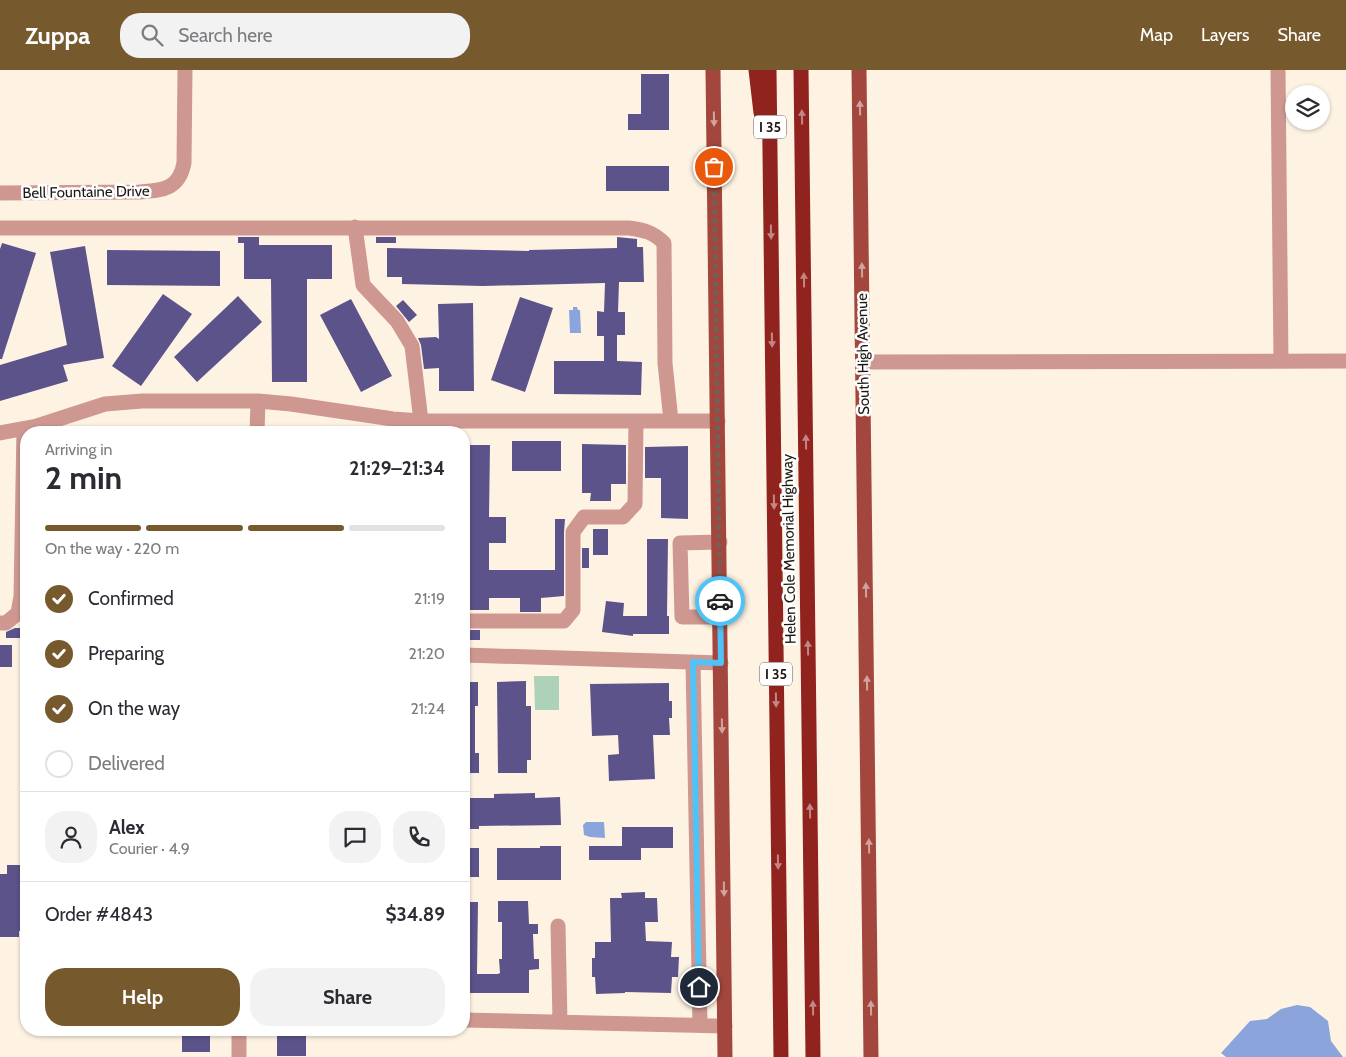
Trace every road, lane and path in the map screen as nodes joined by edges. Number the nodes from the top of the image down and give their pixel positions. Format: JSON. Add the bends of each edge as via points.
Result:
{"nodes":[{"id":1,"x":185,"y":70,"type":"edge"},
{"id":2,"x":713,"y":70,"type":"edge"},
{"id":3,"x":756,"y":70,"type":"edge"},
{"id":4,"x":769,"y":70,"type":"edge"},
{"id":5,"x":802,"y":70,"type":"edge"},
{"id":6,"x":859,"y":70,"type":"edge"},
{"id":7,"x":1278,"y":70,"type":"edge"},
{"id":8,"x":770,"y":184,"type":"junction"},
{"id":9,"x":0,"y":193,"type":"edge"},
{"id":10,"x":355,"y":227,"type":"junction"},
{"id":11,"x":0,"y":228,"type":"edge"},
{"id":12,"x":1346,"y":360,"type":"edge"},
{"id":13,"x":1281,"y":361,"type":"junction"},
{"id":14,"x":863,"y":362,"type":"junction"},
{"id":15,"x":258,"y":401,"type":"junction"},
{"id":16,"x":636,"y":420,"type":"junction"},
{"id":17,"x":718,"y":420,"type":"junction"},
{"id":18,"x":421,"y":421,"type":"junction"},
{"id":19,"x":671,"y":421,"type":"junction"},
{"id":20,"x":34,"y":426,"type":"edge"},
{"id":21,"x":257,"y":426,"type":"edge"},
{"id":22,"x":434,"y":426,"type":"edge"},
{"id":23,"x":465,"y":426,"type":"edge"},
{"id":24,"x":20,"y":430,"type":"edge"},
{"id":25,"x":0,"y":433,"type":"edge"},
{"id":26,"x":720,"y":542,"type":"junction"},
{"id":27,"x":20,"y":601,"type":"edge"},
{"id":28,"x":720,"y":617,"type":"junction"},
{"id":29,"x":470,"y":621,"type":"edge"},
{"id":30,"x":0,"y":623,"type":"edge"},
{"id":31,"x":470,"y":654,"type":"edge"},
{"id":32,"x":693,"y":662,"type":"junction"},
{"id":33,"x":721,"y":663,"type":"junction"},
{"id":34,"x":558,"y":926,"type":"dead end"},
{"id":35,"x":470,"y":1020,"type":"edge"},
{"id":36,"x":560,"y":1022,"type":"junction"},
{"id":37,"x":700,"y":1025,"type":"junction"},
{"id":38,"x":725,"y":1026,"type":"junction"},
{"id":39,"x":239,"y":1036,"type":"edge"},
{"id":40,"x":239,"y":1057,"type":"edge"},
{"id":41,"x":725,"y":1057,"type":"edge"},
{"id":42,"x":781,"y":1057,"type":"edge"},
{"id":43,"x":813,"y":1057,"type":"edge"},
{"id":44,"x":872,"y":1057,"type":"edge"}],
"edges":[{"from":1,"to":9,"type":"street","name":"Bell Fountaine Drive","via":[[184,163],[173,185],[139,192]]},
{"from":2,"to":17,"type":"main road","one_way":true},
{"from":3,"to":8,"type":"highway"},
{"from":4,"to":8,"type":"highway","name":"Helen Cole Memorial Highway","number":"I 35"},
{"from":43,"to":5,"type":"highway","name":"Helen Cole Memorial Highway","number":"I 35","one_way":true},
{"from":14,"to":6,"type":"main road","name":"South High Avenue","one_way":true},
{"from":7,"to":13,"type":"street"},
{"from":8,"to":42,"type":"highway","name":"Helen Cole Memorial Highway","number":"I 35","one_way":true},
{"from":10,"to":11,"type":"street"},
{"from":10,"to":18,"type":"street","via":[[363,285],[397,321],[412,346]]},
{"from":10,"to":19,"type":"street","via":[[629,228],[646,230],[658,236],[664,243],[665,363]]},
{"from":12,"to":13,"type":"street"},
{"from":13,"to":14,"type":"street"},
{"from":44,"to":14,"type":"main road","name":"South High Avenue","one_way":true},
{"from":15,"to":18,"type":"street"},
{"from":15,"to":20,"type":"street","via":[[115,402]]},
{"from":15,"to":21,"type":"street"},
{"from":16,"to":19,"type":"street"},
{"from":16,"to":23,"type":"street"},
{"from":16,"to":29,"type":"street","via":[[636,504],[623,516],[584,517],[573,532],[573,610],[564,621]]},
{"from":17,"to":19,"type":"street"},
{"from":17,"to":26,"type":"main road"},
{"from":18,"to":22,"type":"street"},
{"from":24,"to":25,"type":"street"},
{"from":26,"to":28,"type":"main road"},
{"from":26,"to":28,"type":"street","via":[[680,543],[682,617]]},
{"from":27,"to":30,"type":"street","via":[[18,613],[6,623]]},
{"from":28,"to":33,"type":"main road"},
{"from":31,"to":32,"type":"street"},
{"from":32,"to":33,"type":"street"},
{"from":32,"to":37,"type":"street"},
{"from":33,"to":38,"type":"main road","one_way":true},
{"from":34,"to":36,"type":"street"},
{"from":35,"to":36,"type":"street"},
{"from":36,"to":37,"type":"street"},
{"from":37,"to":38,"type":"street"},
{"from":38,"to":41,"type":"main road"},
{"from":39,"to":40,"type":"street"}]}
